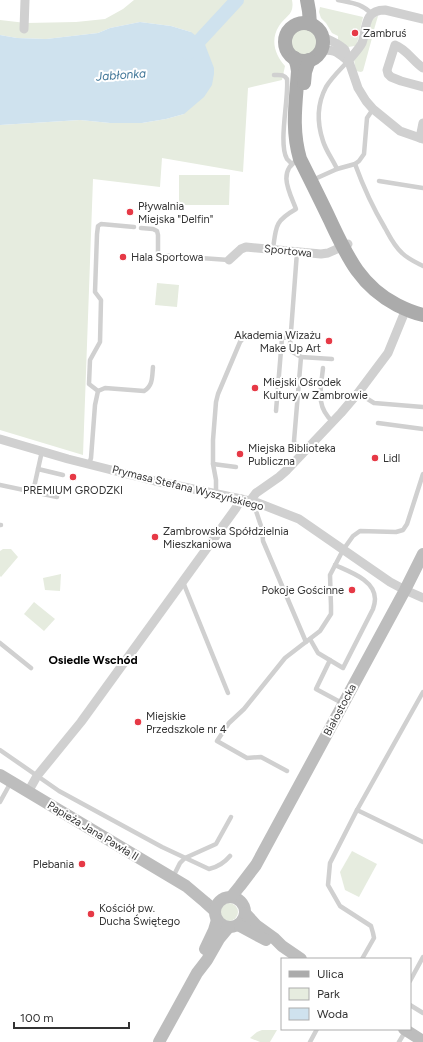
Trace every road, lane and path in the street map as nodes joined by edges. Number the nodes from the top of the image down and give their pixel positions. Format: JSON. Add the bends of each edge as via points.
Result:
{"nodes":[{"id":1,"x":24,"y":0,"type":"edge"},
{"id":2,"x":301,"y":0,"type":"edge"},
{"id":3,"x":307,"y":0,"type":"edge"},
{"id":4,"x":338,"y":0,"type":"edge"},
{"id":5,"x":372,"y":14,"type":"junction"},
{"id":6,"x":423,"y":18,"type":"edge"},
{"id":7,"x":304,"y":24,"type":"junction"},
{"id":8,"x":24,"y":29,"type":"dead end"},
{"id":9,"x":321,"y":35,"type":"junction"},
{"id":10,"x":320,"y":51,"type":"junction"},
{"id":11,"x":302,"y":59,"type":"junction"},
{"id":12,"x":348,"y":61,"type":"junction"},
{"id":13,"x":423,"y":68,"type":"edge"},
{"id":14,"x":274,"y":75,"type":"dead end"},
{"id":15,"x":423,"y":87,"type":"edge"},
{"id":16,"x":373,"y":110,"type":"junction"},
{"id":17,"x":423,"y":123,"type":"edge"},
{"id":18,"x":421,"y":138,"type":"edge"},
{"id":19,"x":296,"y":161,"type":"junction"},
{"id":20,"x":355,"y":164,"type":"junction"},
{"id":21,"x":337,"y":169,"type":"junction"},
{"id":22,"x":317,"y":178,"type":"junction"},
{"id":23,"x":379,"y":180,"type":"dead end"},
{"id":24,"x":423,"y":188,"type":"edge"},
{"id":25,"x":134,"y":228,"type":"dead end"},
{"id":26,"x":140,"y":228,"type":"dead end"},
{"id":27,"x":346,"y":245,"type":"junction"},
{"id":28,"x":273,"y":249,"type":"junction"},
{"id":29,"x":297,"y":252,"type":"junction"},
{"id":30,"x":229,"y":260,"type":"joint"},
{"id":31,"x":423,"y":266,"type":"edge"},
{"id":32,"x":423,"y":305,"type":"edge"},
{"id":33,"x":406,"y":309,"type":"junction"},
{"id":34,"x":423,"y":315,"type":"edge"},
{"id":35,"x":282,"y":338,"type":"junction"},
{"id":36,"x":290,"y":338,"type":"junction"},
{"id":37,"x":301,"y":357,"type":"junction"},
{"id":38,"x":332,"y":359,"type":"dead end"},
{"id":39,"x":153,"y":367,"type":"dead end"},
{"id":40,"x":323,"y":368,"type":"dead end"},
{"id":41,"x":98,"y":391,"type":"junction"},
{"id":42,"x":358,"y":393,"type":"junction"},
{"id":43,"x":423,"y":407,"type":"edge"},
{"id":44,"x":276,"y":411,"type":"dead end"},
{"id":45,"x":334,"y":422,"type":"junction"},
{"id":46,"x":378,"y":424,"type":"dead end"},
{"id":47,"x":423,"y":429,"type":"edge"},
{"id":48,"x":0,"y":439,"type":"edge"},
{"id":49,"x":42,"y":451,"type":"junction"},
{"id":50,"x":302,"y":454,"type":"junction"},
{"id":51,"x":88,"y":464,"type":"junction"},
{"id":52,"x":213,"y":464,"type":"junction"},
{"id":53,"x":236,"y":467,"type":"dead end"},
{"id":54,"x":38,"y":469,"type":"junction"},
{"id":55,"x":423,"y":474,"type":"edge"},
{"id":56,"x":62,"y":475,"type":"dead end"},
{"id":57,"x":0,"y":485,"type":"edge"},
{"id":58,"x":33,"y":492,"type":"junction"},
{"id":59,"x":216,"y":494,"type":"junction"},
{"id":60,"x":57,"y":496,"type":"dead end"},
{"id":61,"x":241,"y":499,"type":"junction"},
{"id":62,"x":254,"y":502,"type":"junction"},
{"id":63,"x":343,"y":550,"type":"junction"},
{"id":64,"x":423,"y":554,"type":"edge"},
{"id":65,"x":335,"y":565,"type":"junction"},
{"id":66,"x":183,"y":582,"type":"junction"},
{"id":67,"x":405,"y":590,"type":"junction"},
{"id":68,"x":423,"y":598,"type":"edge"},
{"id":69,"x":308,"y":640,"type":"junction"},
{"id":70,"x":0,"y":642,"type":"edge"},
{"id":71,"x":330,"y":660,"type":"junction"},
{"id":72,"x":31,"y":668,"type":"dead end"},
{"id":73,"x":423,"y":692,"type":"edge"},
{"id":74,"x":228,"y":693,"type":"dead end"},
{"id":75,"x":343,"y":703,"type":"junction"},
{"id":76,"x":0,"y":750,"type":"edge"},
{"id":77,"x":287,"y":771,"type":"dead end"},
{"id":78,"x":0,"y":775,"type":"edge"},
{"id":79,"x":36,"y":776,"type":"junction"},
{"id":80,"x":12,"y":782,"type":"junction"},
{"id":81,"x":28,"y":792,"type":"junction"},
{"id":82,"x":0,"y":802,"type":"edge"},
{"id":83,"x":357,"y":810,"type":"junction"},
{"id":84,"x":231,"y":817,"type":"dead end"},
{"id":85,"x":423,"y":842,"type":"edge"},
{"id":86,"x":230,"y":856,"type":"dead end"},
{"id":87,"x":185,"y":858,"type":"junction"},
{"id":88,"x":256,"y":865,"type":"junction"},
{"id":89,"x":173,"y":878,"type":"junction"},
{"id":90,"x":186,"y":886,"type":"junction"},
{"id":91,"x":226,"y":898,"type":"junction"},
{"id":92,"x":244,"y":909,"type":"junction"},
{"id":93,"x":216,"y":915,"type":"junction"},
{"id":94,"x":233,"y":926,"type":"junction"},
{"id":95,"x":282,"y":946,"type":"junction"},
{"id":96,"x":423,"y":957,"type":"edge"},
{"id":97,"x":300,"y":958,"type":"edge"},
{"id":98,"x":363,"y":958,"type":"edge"},
{"id":99,"x":197,"y":973,"type":"junction"},
{"id":100,"x":411,"y":978,"type":"edge"},
{"id":101,"x":411,"y":1006,"type":"edge"},
{"id":102,"x":423,"y":1013,"type":"edge"},
{"id":103,"x":316,"y":1030,"type":"edge"},
{"id":104,"x":405,"y":1030,"type":"edge"},
{"id":105,"x":423,"y":1041,"type":"edge"},
{"id":106,"x":160,"y":1042,"type":"edge"},
{"id":107,"x":310,"y":1042,"type":"edge"},
{"id":108,"x":399,"y":1042,"type":"edge"}],
"edges":[{"from":1,"to":8,"type":"street"},
{"from":2,"to":7,"type":"main road"},
{"from":3,"to":7,"type":"main road","via":[[309,11]]},
{"from":4,"to":5,"type":"lane","via":[[361,5]]},
{"from":5,"to":6,"type":"street","via":[[385,10]]},
{"from":5,"to":12,"type":"street","via":[[366,23],[360,46]]},
{"from":7,"to":9,"type":"main road","via":[[315,26]]},
{"from":7,"to":11,"type":"main road","via":[[290,29],[285,38],[291,56]]},
{"from":9,"to":10,"type":"main road"},
{"from":9,"to":12,"type":"street","via":[[342,47]]},
{"from":10,"to":11,"type":"main road","via":[[317,55]]},
{"from":10,"to":12,"type":"street","via":[[336,51]]},
{"from":11,"to":19,"type":"main road","via":[[297,65],[294,121]]},
{"from":11,"to":22,"type":"main road","via":[[305,72],[302,131],[305,148]]},
{"from":12,"to":16,"type":"street","via":[[358,88]]},
{"from":12,"to":21,"type":"lane","via":[[326,86],[318,111],[323,142]]},
{"from":13,"to":15,"type":"street","via":[[395,45],[388,74],[401,81]]},
{"from":14,"to":19,"type":"lane","via":[[281,74],[287,79],[284,147],[286,158]]},
{"from":16,"to":18,"type":"street","via":[[400,131]]},
{"from":16,"to":20,"type":"lane","via":[[367,118],[364,154]]},
{"from":17,"to":18,"type":"street"},
{"from":19,"to":27,"type":"main road"},
{"from":19,"to":28,"type":"lane","via":[[286,176],[286,183],[296,209],[285,215],[275,228]]},
{"from":20,"to":21,"type":"lane"},
{"from":20,"to":31,"type":"lane","via":[[378,217],[393,242],[401,253]]},
{"from":21,"to":22,"type":"lane"},
{"from":22,"to":27,"type":"main road"},
{"from":23,"to":24,"type":"lane"},
{"from":25,"to":41,"type":"lane","via":[[101,224],[98,226],[95,292],[101,300],[100,342],[90,360],[89,384]]},
{"from":26,"to":30,"type":"lane","via":[[157,231],[158,255]]},
{"from":27,"to":29,"type":"street","name":"Sportowa","via":[[328,254]]},
{"from":27,"to":32,"type":"main road","via":[[373,280],[399,296]]},
{"from":27,"to":33,"type":"main road","via":[[359,274],[368,284],[390,301]]},
{"from":28,"to":29,"type":"street","name":"Sportowa"},
{"from":28,"to":30,"type":"street","name":"Sportowa","via":[[246,247]]},
{"from":29,"to":36,"type":"lane"},
{"from":33,"to":34,"type":"main road"},
{"from":33,"to":42,"type":"street","via":[[388,352]]},
{"from":35,"to":36,"type":"lane"},
{"from":35,"to":44,"type":"lane"},
{"from":35,"to":52,"type":"lane","via":[[249,336],[240,342],[216,402]]},
{"from":36,"to":37,"type":"lane","via":[[292,351]]},
{"from":37,"to":38,"type":"lane"},
{"from":37,"to":50,"type":"lane","via":[[294,441]]},
{"from":39,"to":41,"type":"lane","via":[[151,383],[144,391],[105,388]]},
{"from":40,"to":45,"type":"lane","via":[[320,401],[327,416]]},
{"from":41,"to":51,"type":"lane","via":[[91,458]]},
{"from":42,"to":43,"type":"lane","via":[[374,403]]},
{"from":42,"to":45,"type":"street"},
{"from":45,"to":50,"type":"street"},
{"from":46,"to":47,"type":"lane"},
{"from":48,"to":49,"type":"street","name":"Prymasa Stefana Wyszyńskiego"},
{"from":49,"to":51,"type":"street","name":"Prymasa Stefana Wyszyńskiego"},
{"from":49,"to":54,"type":"lane"},
{"from":50,"to":62,"type":"street","via":[[279,478],[256,492]]},
{"from":51,"to":59,"type":"street","name":"Prymasa Stefana Wyszyńskiego"},
{"from":52,"to":53,"type":"lane"},
{"from":52,"to":59,"type":"lane"},
{"from":54,"to":56,"type":"lane"},
{"from":54,"to":58,"type":"lane"},
{"from":55,"to":63,"type":"lane","via":[[403,530],[360,531]]},
{"from":57,"to":58,"type":"lane"},
{"from":58,"to":60,"type":"lane"},
{"from":59,"to":61,"type":"street","name":"Prymasa Stefana Wyszyńskiego"},
{"from":61,"to":62,"type":"street","name":"Prymasa Stefana Wyszyńskiego"},
{"from":61,"to":66,"type":"street"},
{"from":62,"to":63,"type":"street","name":"Prymasa Stefana Wyszyńskiego","via":[[299,519]]},
{"from":62,"to":69,"type":"lane","via":[[263,541]]},
{"from":63,"to":65,"type":"lane"},
{"from":63,"to":67,"type":"street","name":"Prymasa Stefana Wyszyńskiego"},
{"from":64,"to":67,"type":"main road","name":"Białostocka"},
{"from":65,"to":69,"type":"lane","via":[[330,575],[331,614],[320,631]]},
{"from":65,"to":71,"type":"lane","via":[[362,578],[373,590],[375,599],[373,609],[343,668]]},
{"from":66,"to":74,"type":"lane"},
{"from":66,"to":79,"type":"street","via":[[81,722]]},
{"from":67,"to":68,"type":"street","name":"Prymasa Stefana Wyszyńskiego"},
{"from":67,"to":75,"type":"main road","name":"Białostocka"},
{"from":69,"to":71,"type":"lane","via":[[318,653]]},
{"from":69,"to":77,"type":"lane","via":[[285,658],[244,709],[229,723],[217,741],[248,758],[261,757]]},
{"from":70,"to":72,"type":"lane"},
{"from":71,"to":75,"type":"lane","via":[[316,689]]},
{"from":73,"to":83,"type":"lane"},
{"from":75,"to":88,"type":"main road","name":"Białostocka"},
{"from":76,"to":79,"type":"lane"},
{"from":78,"to":80,"type":"main road","name":"Papieża Jana Pawła II"},
{"from":79,"to":81,"type":"street"},
{"from":79,"to":87,"type":"lane","via":[[59,791]]},
{"from":80,"to":81,"type":"main road","name":"Papieża Jana Pawła II"},
{"from":80,"to":82,"type":"lane"},
{"from":81,"to":89,"type":"main road","name":"Papieża Jana Pawła II"},
{"from":83,"to":85,"type":"lane"},
{"from":83,"to":98,"type":"lane","via":[[330,863],[328,885],[340,906],[371,926],[374,938]]},
{"from":84,"to":87,"type":"lane","via":[[216,844]]},
{"from":86,"to":87,"type":"lane","via":[[225,862],[209,869]]},
{"from":87,"to":89,"type":"lane"},
{"from":88,"to":91,"type":"main road","name":"Białostocka","via":[[240,886]]},
{"from":88,"to":92,"type":"main road","name":"Białostocka","via":[[247,890]]},
{"from":89,"to":90,"type":"main road","name":"Papieża Jana Pawła II"},
{"from":90,"to":91,"type":"main road","name":"Papieża Jana Pawła II"},
{"from":90,"to":93,"type":"main road","name":"Papieża Jana Pawła II"},
{"from":91,"to":92,"type":"main road","via":[[240,900]]},
{"from":91,"to":93,"type":"main road","via":[[216,907]]},
{"from":92,"to":94,"type":"main road","via":[[242,922]]},
{"from":92,"to":95,"type":"main road","via":[[256,925]]},
{"from":93,"to":94,"type":"main road","via":[[220,924]]},
{"from":93,"to":99,"type":"main road","via":[[214,930]]},
{"from":94,"to":95,"type":"main road"},
{"from":94,"to":99,"type":"main road","via":[[219,939]]},
{"from":95,"to":97,"type":"main road"},
{"from":96,"to":100,"type":"lane"},
{"from":99,"to":106,"type":"main road"},
{"from":101,"to":102,"type":"lane"},
{"from":103,"to":107,"type":"lane"},
{"from":104,"to":105,"type":"main road"},
{"from":104,"to":108,"type":"lane"}]}
